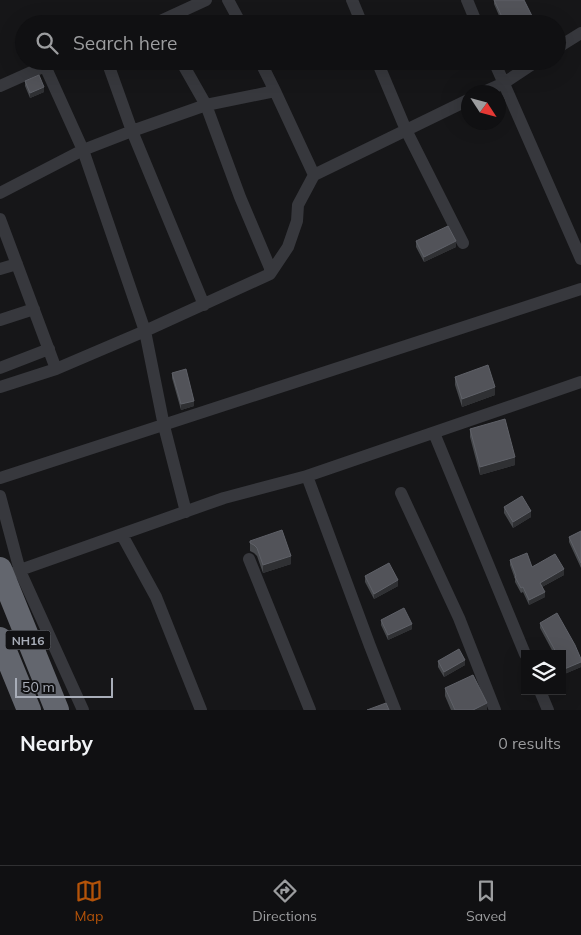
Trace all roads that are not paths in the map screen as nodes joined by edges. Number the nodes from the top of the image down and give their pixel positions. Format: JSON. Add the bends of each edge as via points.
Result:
{"nodes":[{"id":1,"x":206,"y":0,"type":"edge"},
{"id":2,"x":228,"y":0,"type":"edge"},
{"id":3,"x":352,"y":0,"type":"edge"},
{"id":4,"x":467,"y":0,"type":"edge"},
{"id":5,"x":174,"y":15,"type":"edge"},
{"id":6,"x":236,"y":15,"type":"edge"},
{"id":7,"x":358,"y":15,"type":"edge"},
{"id":8,"x":473,"y":15,"type":"edge"},
{"id":9,"x":581,"y":33,"type":"edge"},
{"id":10,"x":566,"y":42,"type":"edge"},
{"id":11,"x":36,"y":70,"type":"edge"},
{"id":12,"x":47,"y":70,"type":"edge"},
{"id":13,"x":110,"y":70,"type":"edge"},
{"id":14,"x":186,"y":70,"type":"edge"},
{"id":15,"x":264,"y":70,"type":"edge"},
{"id":16,"x":381,"y":70,"type":"edge"},
{"id":17,"x":498,"y":70,"type":"edge"},
{"id":18,"x":524,"y":70,"type":"edge"},
{"id":19,"x":504,"y":83,"type":"junction"},
{"id":20,"x":500,"y":85,"type":"edge"},
{"id":21,"x":0,"y":86,"type":"edge"},
{"id":22,"x":275,"y":91,"type":"junction"},
{"id":23,"x":461,"y":103,"type":"edge"},
{"id":24,"x":206,"y":105,"type":"junction"},
{"id":25,"x":132,"y":130,"type":"junction"},
{"id":26,"x":406,"y":130,"type":"junction"},
{"id":27,"x":82,"y":150,"type":"junction"},
{"id":28,"x":314,"y":175,"type":"junction"},
{"id":29,"x":0,"y":192,"type":"edge"},
{"id":30,"x":0,"y":219,"type":"edge"},
{"id":31,"x":463,"y":243,"type":"dead end"},
{"id":32,"x":581,"y":259,"type":"edge"},
{"id":33,"x":16,"y":264,"type":"junction"},
{"id":34,"x":0,"y":270,"type":"edge"},
{"id":35,"x":270,"y":274,"type":"junction"},
{"id":36,"x":581,"y":289,"type":"edge"},
{"id":37,"x":204,"y":304,"type":"junction"},
{"id":38,"x":34,"y":309,"type":"junction"},
{"id":39,"x":0,"y":320,"type":"edge"},
{"id":40,"x":145,"y":331,"type":"junction"},
{"id":41,"x":49,"y":349,"type":"junction"},
{"id":42,"x":0,"y":368,"type":"edge"},
{"id":43,"x":56,"y":370,"type":"junction"},
{"id":44,"x":581,"y":382,"type":"edge"},
{"id":45,"x":0,"y":387,"type":"edge"},
{"id":46,"x":164,"y":426,"type":"junction"},
{"id":47,"x":434,"y":432,"type":"junction"},
{"id":48,"x":307,"y":476,"type":"junction"},
{"id":49,"x":0,"y":478,"type":"edge"},
{"id":50,"x":401,"y":493,"type":"dead end"},
{"id":51,"x":0,"y":496,"type":"edge"},
{"id":52,"x":186,"y":512,"type":"junction"},
{"id":53,"x":122,"y":535,"type":"junction"},
{"id":54,"x":249,"y":560,"type":"dead end"},
{"id":55,"x":6,"y":574,"type":"edge"},
{"id":56,"x":0,"y":639,"type":"edge"},
{"id":57,"x":523,"y":650,"type":"edge"},
{"id":58,"x":542,"y":695,"type":"edge"},
{"id":59,"x":29,"y":710,"type":"edge"},
{"id":60,"x":57,"y":710,"type":"edge"},
{"id":61,"x":83,"y":710,"type":"edge"},
{"id":62,"x":201,"y":710,"type":"edge"},
{"id":63,"x":310,"y":710,"type":"edge"},
{"id":64,"x":395,"y":710,"type":"edge"},
{"id":65,"x":496,"y":710,"type":"edge"},
{"id":66,"x":548,"y":710,"type":"edge"}],
"edges":[{"from":1,"to":5,"type":"street"},
{"from":2,"to":6,"type":"street"},
{"from":3,"to":7,"type":"street"},
{"from":4,"to":8,"type":"street"},
{"from":9,"to":10,"type":"street"},
{"from":11,"to":21,"type":"street"},
{"from":12,"to":27,"type":"street"},
{"from":13,"to":25,"type":"street"},
{"from":14,"to":24,"type":"street"},
{"from":15,"to":22,"type":"street"},
{"from":16,"to":26,"type":"street"},
{"from":17,"to":19,"type":"street"},
{"from":18,"to":19,"type":"street"},
{"from":19,"to":20,"type":"street"},
{"from":19,"to":32,"type":"street"},
{"from":22,"to":24,"type":"street"},
{"from":22,"to":28,"type":"street"},
{"from":23,"to":26,"type":"street"},
{"from":24,"to":25,"type":"street"},
{"from":24,"to":35,"type":"street"},
{"from":25,"to":27,"type":"street"},
{"from":25,"to":37,"type":"street"},
{"from":26,"to":28,"type":"street"},
{"from":26,"to":31,"type":"street"},
{"from":27,"to":29,"type":"street"},
{"from":27,"to":40,"type":"street"},
{"from":28,"to":35,"type":"street","via":[[298,205],[297,220],[288,247]]},
{"from":30,"to":33,"type":"street"},
{"from":33,"to":34,"type":"street"},
{"from":33,"to":38,"type":"street"},
{"from":35,"to":37,"type":"street"},
{"from":36,"to":46,"type":"street"},
{"from":37,"to":40,"type":"street"},
{"from":38,"to":39,"type":"street"},
{"from":38,"to":41,"type":"street"},
{"from":40,"to":43,"type":"street"},
{"from":40,"to":46,"type":"street"},
{"from":41,"to":42,"type":"street"},
{"from":41,"to":43,"type":"street"},
{"from":43,"to":45,"type":"street"},
{"from":44,"to":47,"type":"street"},
{"from":46,"to":49,"type":"street"},
{"from":46,"to":52,"type":"street"},
{"from":47,"to":48,"type":"street"},
{"from":47,"to":57,"type":"street"},
{"from":48,"to":52,"type":"street","via":[[227,504]]},
{"from":48,"to":64,"type":"street"},
{"from":50,"to":65,"type":"street","via":[[459,618]]},
{"from":51,"to":55,"type":"street"},
{"from":52,"to":53,"type":"street"},
{"from":53,"to":55,"type":"street"},
{"from":53,"to":62,"type":"street","via":[[156,597]]},
{"from":54,"to":63,"type":"street"},
{"from":55,"to":60,"type":"highway","number":"NH16"},
{"from":55,"to":61,"type":"street"},
{"from":56,"to":59,"type":"highway","number":"NH16"},
{"from":58,"to":66,"type":"street"}]}
